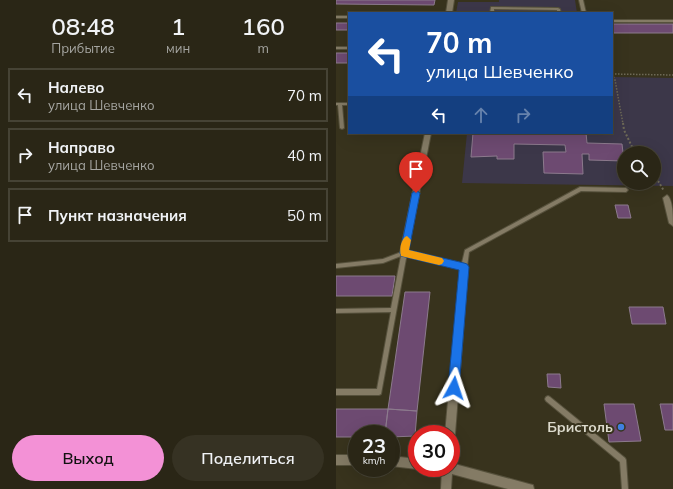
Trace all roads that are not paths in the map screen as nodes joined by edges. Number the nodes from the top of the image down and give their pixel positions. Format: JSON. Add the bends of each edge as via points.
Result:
{"nodes":[{"id":1,"x":451,"y":0,"type":"edge"},
{"id":2,"x":581,"y":0,"type":"edge"},
{"id":3,"x":448,"y":12,"type":"edge"},
{"id":4,"x":492,"y":12,"type":"edge"},
{"id":5,"x":559,"y":12,"type":"edge"},
{"id":6,"x":584,"y":12,"type":"edge"},
{"id":7,"x":336,"y":17,"type":"edge"},
{"id":8,"x":348,"y":17,"type":"edge"},
{"id":9,"x":613,"y":21,"type":"edge"},
{"id":10,"x":673,"y":21,"type":"edge"},
{"id":11,"x":336,"y":48,"type":"edge"},
{"id":12,"x":348,"y":48,"type":"edge"},
{"id":13,"x":338,"y":104,"type":"edge"},
{"id":14,"x":342,"y":128,"type":"dead end"},
{"id":15,"x":428,"y":134,"type":"edge"},
{"id":16,"x":617,"y":190,"type":"edge"},
{"id":17,"x":667,"y":198,"type":"road end"},
{"id":18,"x":673,"y":223,"type":"edge"},
{"id":19,"x":404,"y":253,"type":"junction"},
{"id":20,"x":336,"y":266,"type":"edge"},
{"id":21,"x":464,"y":267,"type":"junction"},
{"id":22,"x":394,"y":310,"type":"junction"},
{"id":23,"x":336,"y":311,"type":"edge"},
{"id":24,"x":336,"y":392,"type":"edge"},
{"id":25,"x":548,"y":399,"type":"dead end"},
{"id":26,"x":451,"y":425,"type":"edge"},
{"id":27,"x":336,"y":460,"type":"edge"},
{"id":28,"x":348,"y":460,"type":"edge"},
{"id":29,"x":460,"y":471,"type":"edge"},
{"id":30,"x":447,"y":477,"type":"edge"},
{"id":31,"x":446,"y":489,"type":"edge"},
{"id":32,"x":529,"y":489,"type":"edge"},
{"id":33,"x":625,"y":489,"type":"edge"}],
"edges":[{"from":1,"to":3,"type":"street"},
{"from":2,"to":6,"type":"lane"},
{"from":4,"to":5,"type":"lane","via":[[492,8],[558,9]]},
{"from":7,"to":8,"type":"lane"},
{"from":9,"to":10,"type":"lane"},
{"from":11,"to":12,"type":"lane"},
{"from":13,"to":14,"type":"lane"},
{"from":15,"to":19,"type":"street"},
{"from":16,"to":21,"type":"lane","via":[[580,188],[467,251]]},
{"from":17,"to":18,"type":"street"},
{"from":19,"to":20,"type":"lane","via":[[383,261]]},
{"from":19,"to":21,"type":"street"},
{"from":19,"to":22,"type":"lane"},
{"from":21,"to":26,"type":"street"},
{"from":22,"to":23,"type":"lane"},
{"from":22,"to":24,"type":"lane","via":[[379,392]]},
{"from":25,"to":33,"type":"lane","via":[[623,460]]},
{"from":27,"to":28,"type":"street"},
{"from":29,"to":32,"type":"street"},
{"from":30,"to":31,"type":"street"}]}
